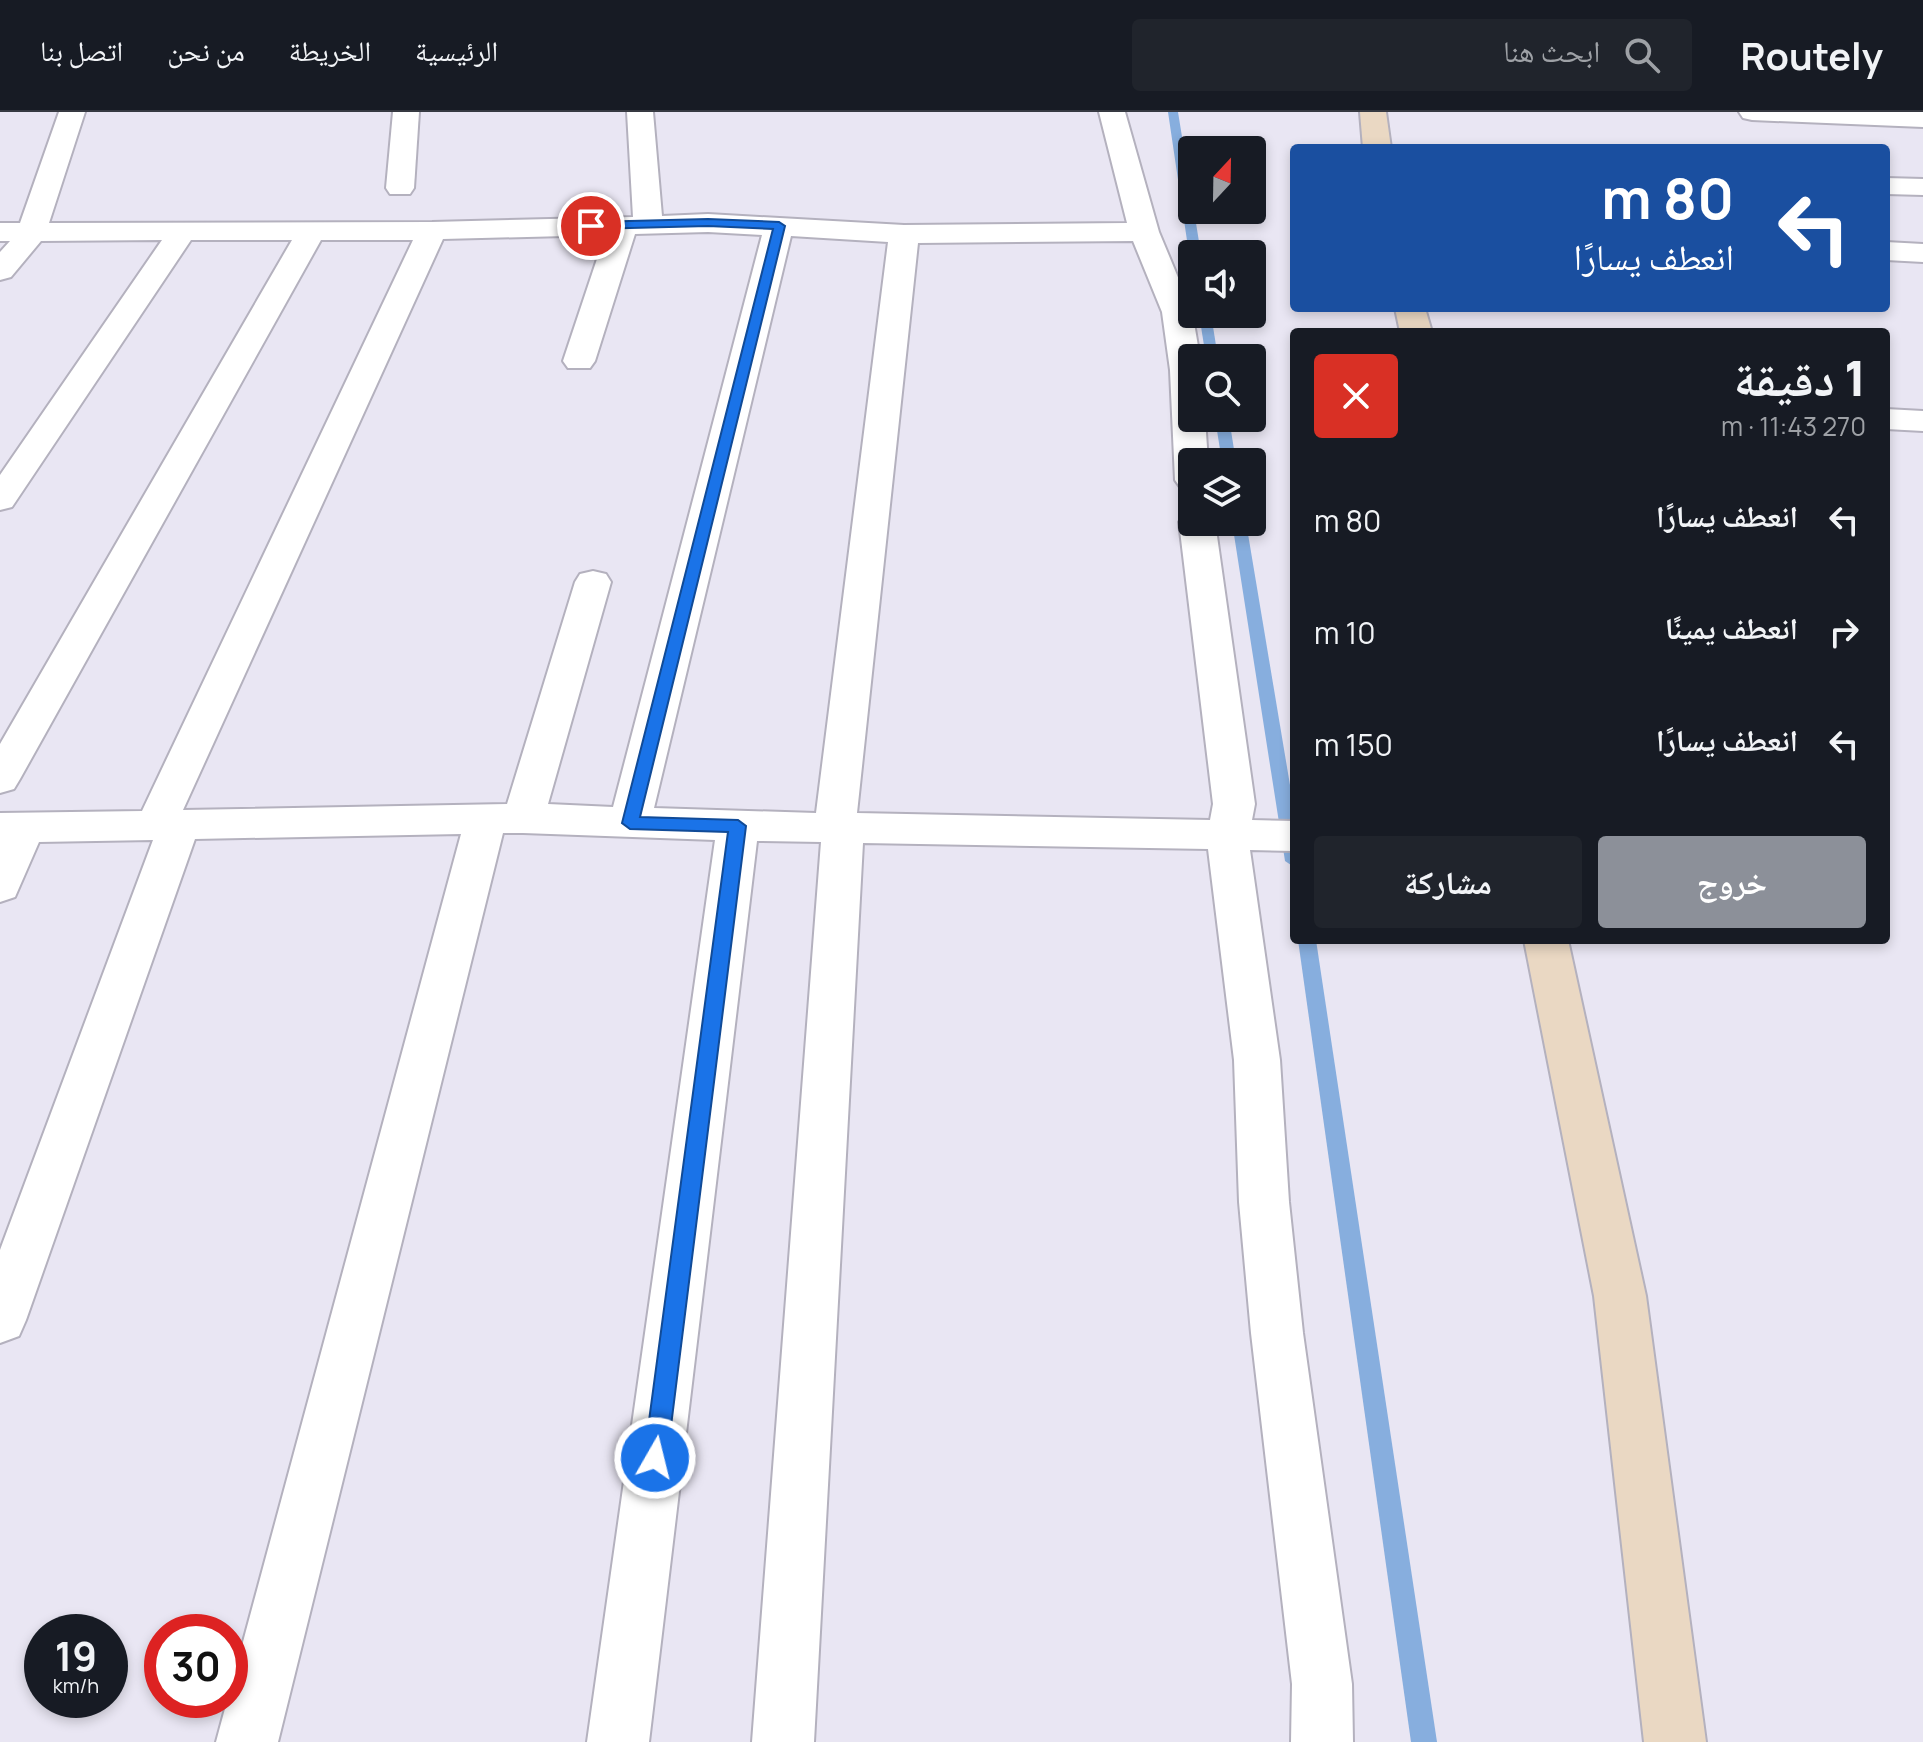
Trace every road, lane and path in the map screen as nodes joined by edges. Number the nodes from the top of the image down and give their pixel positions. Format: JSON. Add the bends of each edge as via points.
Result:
{"nodes":[{"id":1,"x":72,"y":112,"type":"edge"},
{"id":2,"x":406,"y":112,"type":"edge"},
{"id":3,"x":640,"y":112,"type":"edge"},
{"id":4,"x":1112,"y":112,"type":"edge"},
{"id":5,"x":1373,"y":112,"type":"edge"},
{"id":6,"x":1752,"y":112,"type":"edge"},
{"id":7,"x":1923,"y":119,"type":"edge"},
{"id":8,"x":1377,"y":144,"type":"edge"},
{"id":9,"x":1890,"y":186,"type":"edge"},
{"id":10,"x":1923,"y":187,"type":"edge"},
{"id":11,"x":400,"y":188,"type":"dead end"},
{"id":12,"x":635,"y":224,"type":"junction"},
{"id":13,"x":779,"y":226,"type":"junction"},
{"id":14,"x":312,"y":231,"type":"junction"},
{"id":15,"x":432,"y":231,"type":"junction"},
{"id":16,"x":0,"y":232,"type":"edge"},
{"id":17,"x":182,"y":232,"type":"junction"},
{"id":18,"x":1144,"y":232,"type":"junction"},
{"id":19,"x":31,"y":234,"type":"junction"},
{"id":20,"x":904,"y":234,"type":"junction"},
{"id":21,"x":1890,"y":251,"type":"edge"},
{"id":22,"x":1923,"y":253,"type":"edge"},
{"id":23,"x":0,"y":271,"type":"edge"},
{"id":24,"x":579,"y":361,"type":"dead end"},
{"id":25,"x":1890,"y":419,"type":"edge"},
{"id":26,"x":1923,"y":421,"type":"edge"},
{"id":27,"x":1190,"y":448,"type":"edge"},
{"id":28,"x":0,"y":500,"type":"edge"},
{"id":29,"x":1199,"y":536,"type":"edge"},
{"id":30,"x":593,"y":582,"type":"dead end"},
{"id":31,"x":0,"y":779,"type":"edge"},
{"id":32,"x":504,"y":818,"type":"junction"},
{"id":33,"x":630,"y":823,"type":"junction"},
{"id":34,"x":168,"y":825,"type":"junction"},
{"id":35,"x":738,"y":826,"type":"junction"},
{"id":36,"x":11,"y":828,"type":"edge"},
{"id":37,"x":839,"y":828,"type":"junction"},
{"id":38,"x":1259,"y":835,"type":"edge"},
{"id":39,"x":0,"y":886,"type":"edge"},
{"id":40,"x":1547,"y":944,"type":"edge"},
{"id":41,"x":0,"y":1320,"type":"edge"},
{"id":42,"x":247,"y":1742,"type":"edge"},
{"id":43,"x":618,"y":1742,"type":"edge"},
{"id":44,"x":783,"y":1742,"type":"edge"},
{"id":45,"x":1322,"y":1742,"type":"edge"},
{"id":46,"x":1675,"y":1742,"type":"edge"}],
"edges":[{"from":1,"to":19,"type":"street"},
{"from":2,"to":11,"type":"street"},
{"from":3,"to":12,"type":"street"},
{"from":4,"to":18,"type":"street"},
{"from":5,"to":8,"type":"main road"},
{"from":6,"to":7,"type":"street"},
{"from":9,"to":10,"type":"street"},
{"from":12,"to":13,"type":"street"},
{"from":12,"to":15,"type":"street"},
{"from":12,"to":24,"type":"street"},
{"from":13,"to":20,"type":"street"},
{"from":13,"to":33,"type":"street"},
{"from":14,"to":15,"type":"street"},
{"from":14,"to":17,"type":"street"},
{"from":14,"to":31,"type":"street"},
{"from":15,"to":34,"type":"street"},
{"from":16,"to":19,"type":"street"},
{"from":17,"to":19,"type":"street"},
{"from":17,"to":28,"type":"street"},
{"from":18,"to":20,"type":"street"},
{"from":18,"to":27,"type":"street","via":[[1177,312]]},
{"from":19,"to":23,"type":"street"},
{"from":20,"to":37,"type":"street"},
{"from":21,"to":22,"type":"street"},
{"from":25,"to":26,"type":"street"},
{"from":29,"to":38,"type":"street","via":[[1234,804]]},
{"from":30,"to":32,"type":"street"},
{"from":32,"to":33,"type":"street"},
{"from":32,"to":34,"type":"street"},
{"from":32,"to":42,"type":"street"},
{"from":33,"to":35,"type":"street"},
{"from":34,"to":36,"type":"street"},
{"from":34,"to":41,"type":"street"},
{"from":35,"to":37,"type":"street"},
{"from":35,"to":43,"type":"street"},
{"from":36,"to":39,"type":"street"},
{"from":37,"to":38,"type":"street"},
{"from":37,"to":44,"type":"street"},
{"from":38,"to":45,"type":"street","via":[[1239,945],[1257,1060],[1277,1333],[1322,1684]]},
{"from":40,"to":46,"type":"main road","via":[[1620,1296]]}]}
